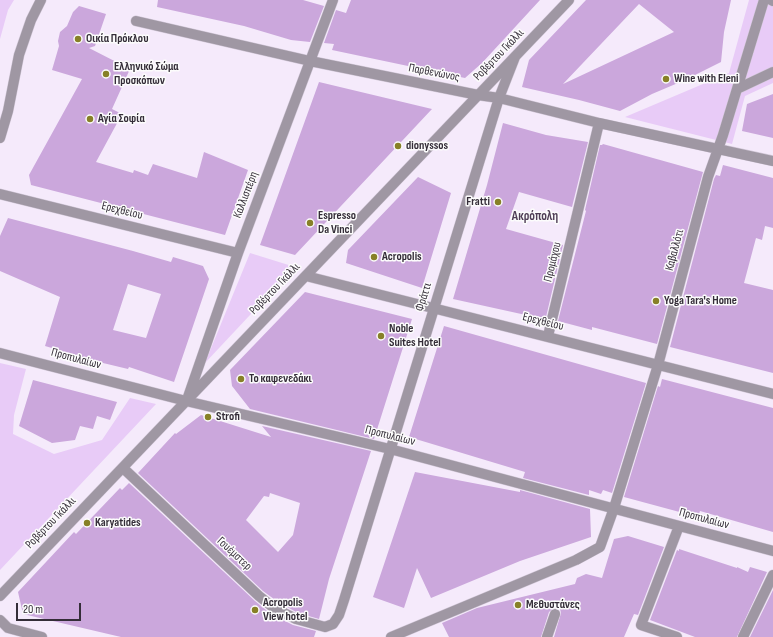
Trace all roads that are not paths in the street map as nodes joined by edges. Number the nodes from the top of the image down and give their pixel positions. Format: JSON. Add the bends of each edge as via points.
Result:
{"nodes":[{"id":1,"x":41,"y":0,"type":"edge"},
{"id":2,"x":333,"y":0,"type":"edge"},
{"id":3,"x":569,"y":0,"type":"edge"},
{"id":4,"x":764,"y":0,"type":"edge"},
{"id":5,"x":136,"y":21,"type":"dead end"},
{"id":6,"x":515,"y":57,"type":"junction"},
{"id":7,"x":310,"y":61,"type":"junction"},
{"id":8,"x":773,"y":72,"type":"edge"},
{"id":9,"x":737,"y":89,"type":"junction"},
{"id":10,"x":478,"y":95,"type":"junction"},
{"id":11,"x":499,"y":98,"type":"junction"},
{"id":12,"x":599,"y":123,"type":"junction"},
{"id":13,"x":0,"y":138,"type":"edge"},
{"id":14,"x":718,"y":149,"type":"junction"},
{"id":15,"x":773,"y":162,"type":"edge"},
{"id":16,"x":0,"y":194,"type":"edge"},
{"id":17,"x":238,"y":253,"type":"junction"},
{"id":18,"x":306,"y":276,"type":"junction"},
{"id":19,"x":434,"y":308,"type":"junction"},
{"id":20,"x":548,"y":336,"type":"junction"},
{"id":21,"x":0,"y":353,"type":"edge"},
{"id":22,"x":658,"y":365,"type":"junction"},
{"id":23,"x":773,"y":394,"type":"edge"},
{"id":24,"x":186,"y":401,"type":"junction"},
{"id":25,"x":390,"y":449,"type":"junction"},
{"id":26,"x":123,"y":468,"type":"junction"},
{"id":27,"x":614,"y":508,"type":"junction"},
{"id":28,"x":679,"y":526,"type":"junction"},
{"id":29,"x":773,"y":551,"type":"edge"},
{"id":30,"x":773,"y":575,"type":"edge"},
{"id":31,"x":0,"y":596,"type":"edge"},
{"id":32,"x":556,"y":614,"type":"dead end"},
{"id":33,"x":339,"y":615,"type":"joint"},
{"id":34,"x":0,"y":620,"type":"edge"},
{"id":35,"x":42,"y":637,"type":"edge"},
{"id":36,"x":391,"y":637,"type":"edge"},
{"id":37,"x":547,"y":637,"type":"edge"},
{"id":38,"x":677,"y":637,"type":"edge"},
{"id":39,"x":742,"y":637,"type":"edge"}],
"edges":[{"from":1,"to":13,"type":"street","via":[[19,54]]},
{"from":2,"to":7,"type":"street","name":"Καλλισπέρη"},
{"from":3,"to":6,"type":"street","name":"Ροβέρτου Γκάλλι"},
{"from":4,"to":9,"type":"street","name":"Καβαλλότι"},
{"from":5,"to":7,"type":"street","name":"Παρθενώνος"},
{"from":6,"to":10,"type":"street","name":"Ροβέρτου Γκάλλι"},
{"from":6,"to":11,"type":"street","name":"Φράττι"},
{"from":7,"to":10,"type":"street","name":"Παρθενώνος"},
{"from":7,"to":17,"type":"street","name":"Καλλισπέρη"},
{"from":8,"to":9,"type":"street"},
{"from":9,"to":14,"type":"street","name":"Καβαλλότι"},
{"from":10,"to":11,"type":"street","name":"Παρθενώνος"},
{"from":10,"to":18,"type":"street","name":"Ροβέρτου Γκάλλι"},
{"from":11,"to":12,"type":"street","name":"Παρθενώνος"},
{"from":11,"to":19,"type":"street","name":"Φράττι"},
{"from":12,"to":14,"type":"street","name":"Παρθενώνος"},
{"from":12,"to":20,"type":"street","name":"Προμάχου"},
{"from":14,"to":15,"type":"street","name":"Παρθενώνος"},
{"from":14,"to":22,"type":"street","name":"Καβαλλότι","via":[[708,177]]},
{"from":16,"to":17,"type":"street","name":"Ερεχθείου"},
{"from":17,"to":24,"type":"street","name":"Καλλισπέρη"},
{"from":18,"to":19,"type":"street","name":"Ερεχθείου"},
{"from":18,"to":24,"type":"street","name":"Ροβέρτου Γκάλλι"},
{"from":19,"to":20,"type":"street","name":"Ερεχθείου"},
{"from":19,"to":25,"type":"street","name":"Φράττι"},
{"from":20,"to":22,"type":"street","name":"Ερεχθείου"},
{"from":21,"to":24,"type":"street","name":"Προπυλαίων"},
{"from":22,"to":23,"type":"street","name":"Ερεχθείου"},
{"from":22,"to":27,"type":"street","name":"Καβαλλότι"},
{"from":24,"to":25,"type":"street","name":"Προπυλαίων"},
{"from":24,"to":26,"type":"street","name":"Ροβέρτου Γκάλλι"},
{"from":25,"to":27,"type":"street","name":"Προπυλαίων"},
{"from":25,"to":33,"type":"street","name":"Φράττι"},
{"from":26,"to":31,"type":"street","name":"Ροβέρτου Γκάλλι"},
{"from":26,"to":33,"type":"street","name":"Γουέμστερ","via":[[274,608],[296,619],[325,627],[333,624]]},
{"from":27,"to":28,"type":"street","name":"Προπυλαίων"},
{"from":27,"to":36,"type":"street","name":"Καβαλλότι","via":[[600,548]]},
{"from":28,"to":29,"type":"street","name":"Προπυλαίων"},
{"from":28,"to":38,"type":"street","via":[[640,625]]},
{"from":30,"to":39,"type":"street"},
{"from":32,"to":37,"type":"street"},
{"from":34,"to":35,"type":"street","via":[[8,628]]}]}
